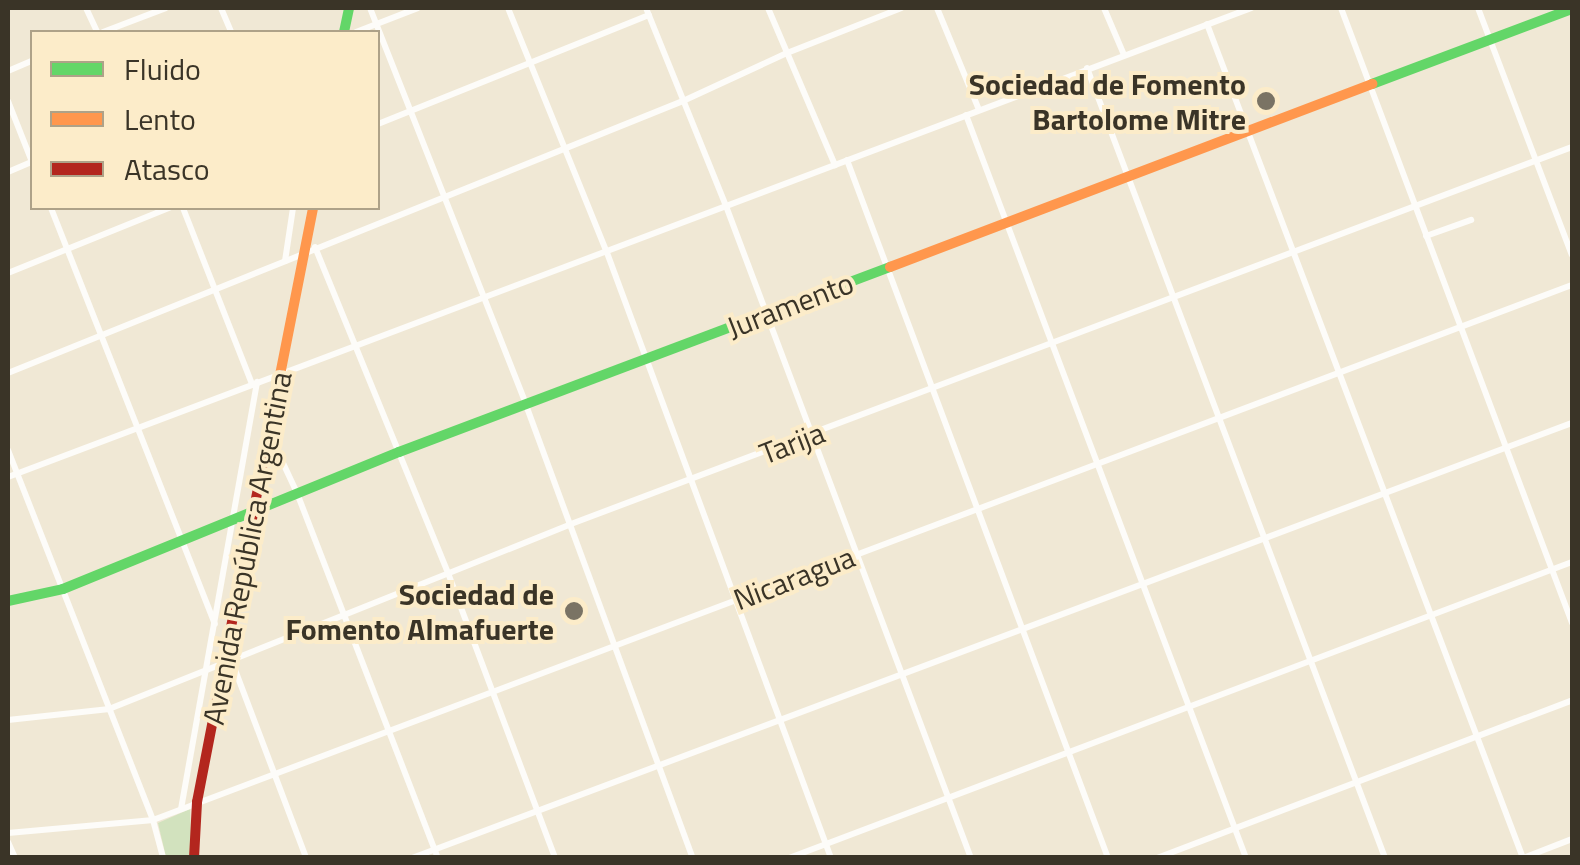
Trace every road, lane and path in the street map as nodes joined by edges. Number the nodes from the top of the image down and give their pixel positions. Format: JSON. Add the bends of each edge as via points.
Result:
{"nodes":[{"id":1,"x":86,"y":8,"type":"edge"},
{"id":2,"x":166,"y":8,"type":"edge"},
{"id":3,"x":370,"y":8,"type":"edge"},
{"id":4,"x":418,"y":8,"type":"edge"},
{"id":5,"x":508,"y":8,"type":"edge"},
{"id":6,"x":768,"y":8,"type":"edge"},
{"id":7,"x":902,"y":8,"type":"edge"},
{"id":8,"x":936,"y":8,"type":"edge"},
{"id":9,"x":1104,"y":8,"type":"edge"},
{"id":10,"x":1251,"y":8,"type":"edge"},
{"id":11,"x":1341,"y":8,"type":"edge"},
{"id":12,"x":1478,"y":8,"type":"edge"},
{"id":13,"x":1572,"y":8,"type":"edge"},
{"id":14,"x":648,"y":11,"type":"edge"},
{"id":15,"x":376,"y":24,"type":"junction"},
{"id":16,"x":1208,"y":24,"type":"junction"},
{"id":17,"x":103,"y":30,"type":"edge"},
{"id":18,"x":110,"y":30,"type":"edge"},
{"id":19,"x":361,"y":30,"type":"edge"},
{"id":20,"x":378,"y":30,"type":"edge"},
{"id":21,"x":380,"y":34,"type":"edge"},
{"id":22,"x":1490,"y":39,"type":"junction"},
{"id":23,"x":786,"y":53,"type":"junction"},
{"id":24,"x":1124,"y":55,"type":"junction"},
{"id":25,"x":530,"y":64,"type":"junction"},
{"id":26,"x":1087,"y":68,"type":"junction"},
{"id":27,"x":1370,"y":85,"type":"junction"},
{"id":28,"x":8,"y":101,"type":"edge"},
{"id":29,"x":684,"y":101,"type":"junction"},
{"id":30,"x":979,"y":110,"type":"junction"},
{"id":31,"x":410,"y":111,"type":"junction"},
{"id":32,"x":966,"y":115,"type":"junction"},
{"id":33,"x":380,"y":123,"type":"edge"},
{"id":34,"x":1248,"y":132,"type":"junction"},
{"id":35,"x":1572,"y":147,"type":"edge"},
{"id":36,"x":564,"y":149,"type":"junction"},
{"id":37,"x":30,"y":157,"type":"edge"},
{"id":38,"x":847,"y":160,"type":"junction"},
{"id":39,"x":1537,"y":160,"type":"junction"},
{"id":40,"x":835,"y":165,"type":"junction"},
{"id":41,"x":1129,"y":178,"type":"junction"},
{"id":42,"x":445,"y":197,"type":"junction"},
{"id":43,"x":726,"y":206,"type":"junction"},
{"id":44,"x":1415,"y":207,"type":"junction"},
{"id":45,"x":52,"y":210,"type":"edge"},
{"id":46,"x":164,"y":210,"type":"edge"},
{"id":47,"x":184,"y":210,"type":"edge"},
{"id":48,"x":292,"y":210,"type":"edge"},
{"id":49,"x":313,"y":210,"type":"edge"},
{"id":50,"x":1471,"y":220,"type":"dead end"},
{"id":51,"x":1007,"y":224,"type":"junction"},
{"id":52,"x":1426,"y":236,"type":"junction"},
{"id":53,"x":307,"y":239,"type":"junction"},
{"id":54,"x":68,"y":249,"type":"junction"},
{"id":55,"x":317,"y":249,"type":"junction"},
{"id":56,"x":606,"y":250,"type":"junction"},
{"id":57,"x":1294,"y":253,"type":"junction"},
{"id":58,"x":304,"y":254,"type":"junction"},
{"id":59,"x":1572,"y":255,"type":"edge"},
{"id":60,"x":284,"y":261,"type":"junction"},
{"id":61,"x":886,"y":268,"type":"junction"},
{"id":62,"x":8,"y":273,"type":"edge"},
{"id":63,"x":1572,"y":285,"type":"edge"},
{"id":64,"x":215,"y":288,"type":"junction"},
{"id":65,"x":484,"y":296,"type":"junction"},
{"id":66,"x":1174,"y":298,"type":"junction"},
{"id":67,"x":767,"y":314,"type":"junction"},
{"id":68,"x":1461,"y":328,"type":"junction"},
{"id":69,"x":103,"y":334,"type":"junction"},
{"id":70,"x":356,"y":344,"type":"junction"},
{"id":71,"x":1052,"y":344,"type":"junction"},
{"id":72,"x":645,"y":360,"type":"junction"},
{"id":73,"x":8,"y":373,"type":"edge"},
{"id":74,"x":280,"y":373,"type":"junction"},
{"id":75,"x":1340,"y":374,"type":"junction"},
{"id":76,"x":255,"y":383,"type":"junction"},
{"id":77,"x":932,"y":390,"type":"junction"},
{"id":78,"x":526,"y":405,"type":"junction"},
{"id":79,"x":1219,"y":419,"type":"junction"},
{"id":80,"x":1572,"y":424,"type":"edge"},
{"id":81,"x":138,"y":428,"type":"junction"},
{"id":82,"x":268,"y":433,"type":"junction"},
{"id":83,"x":811,"y":435,"type":"junction"},
{"id":84,"x":1506,"y":448,"type":"junction"},
{"id":85,"x":8,"y":450,"type":"edge"},
{"id":86,"x":399,"y":452,"type":"junction"},
{"id":87,"x":1097,"y":465,"type":"junction"},
{"id":88,"x":17,"y":473,"type":"junction"},
{"id":89,"x":8,"y":477,"type":"edge"},
{"id":90,"x":690,"y":481,"type":"junction"},
{"id":91,"x":297,"y":493,"type":"junction"},
{"id":92,"x":1386,"y":495,"type":"junction"},
{"id":93,"x":254,"y":511,"type":"junction"},
{"id":94,"x":976,"y":511,"type":"junction"},
{"id":95,"x":234,"y":520,"type":"junction"},
{"id":96,"x":571,"y":524,"type":"junction"},
{"id":97,"x":182,"y":540,"type":"junction"},
{"id":98,"x":1263,"y":540,"type":"junction"},
{"id":99,"x":857,"y":555,"type":"junction"},
{"id":100,"x":1572,"y":562,"type":"edge"},
{"id":101,"x":1553,"y":569,"type":"junction"},
{"id":102,"x":448,"y":573,"type":"junction"},
{"id":103,"x":1143,"y":587,"type":"junction"},
{"id":104,"x":62,"y":589,"type":"junction"},
{"id":105,"x":8,"y":601,"type":"edge"},
{"id":106,"x":734,"y":601,"type":"junction"},
{"id":107,"x":345,"y":615,"type":"junction"},
{"id":108,"x":1431,"y":615,"type":"junction"},
{"id":109,"x":1572,"y":622,"type":"edge"},
{"id":110,"x":215,"y":624,"type":"junction"},
{"id":111,"x":1022,"y":632,"type":"junction"},
{"id":112,"x":614,"y":646,"type":"junction"},
{"id":113,"x":228,"y":661,"type":"junction"},
{"id":114,"x":1310,"y":661,"type":"junction"},
{"id":115,"x":206,"y":670,"type":"junction"},
{"id":116,"x":902,"y":676,"type":"junction"},
{"id":117,"x":494,"y":691,"type":"junction"},
{"id":118,"x":1572,"y":700,"type":"edge"},
{"id":119,"x":1188,"y":707,"type":"junction"},
{"id":120,"x":109,"y":709,"type":"junction"},
{"id":121,"x":8,"y":720,"type":"edge"},
{"id":122,"x":779,"y":722,"type":"junction"},
{"id":123,"x":390,"y":730,"type":"junction"},
{"id":124,"x":1477,"y":736,"type":"junction"},
{"id":125,"x":1068,"y":752,"type":"junction"},
{"id":126,"x":659,"y":767,"type":"junction"},
{"id":127,"x":277,"y":774,"type":"junction"},
{"id":128,"x":1356,"y":782,"type":"junction"},
{"id":129,"x":948,"y":797,"type":"junction"},
{"id":130,"x":198,"y":802,"type":"junction"},
{"id":131,"x":181,"y":809,"type":"junction"},
{"id":132,"x":538,"y":812,"type":"junction"},
{"id":133,"x":154,"y":820,"type":"junction"},
{"id":134,"x":1234,"y":828,"type":"junction"},
{"id":135,"x":8,"y":833,"type":"edge"},
{"id":136,"x":1572,"y":839,"type":"edge"},
{"id":137,"x":8,"y":842,"type":"edge"},
{"id":138,"x":826,"y":844,"type":"junction"},
{"id":139,"x":436,"y":853,"type":"edge"},
{"id":140,"x":1523,"y":857,"type":"edge"},
{"id":141,"x":14,"y":858,"type":"edge"},
{"id":142,"x":163,"y":858,"type":"edge"},
{"id":143,"x":194,"y":858,"type":"edge"},
{"id":144,"x":306,"y":858,"type":"edge"},
{"id":145,"x":412,"y":858,"type":"edge"},
{"id":146,"x":556,"y":858,"type":"edge"},
{"id":147,"x":693,"y":858,"type":"edge"},
{"id":148,"x":790,"y":858,"type":"edge"},
{"id":149,"x":831,"y":858,"type":"edge"},
{"id":150,"x":970,"y":858,"type":"edge"},
{"id":151,"x":1108,"y":858,"type":"edge"},
{"id":152,"x":1157,"y":858,"type":"edge"},
{"id":153,"x":1246,"y":858,"type":"edge"},
{"id":154,"x":1385,"y":858,"type":"edge"}],
"edges":[{"from":1,"to":17,"type":"street"},
{"from":2,"to":18,"type":"street"},
{"from":3,"to":15,"type":"street"},
{"from":4,"to":15,"type":"street"},
{"from":5,"to":25,"type":"street"},
{"from":6,"to":23,"type":"street"},
{"from":7,"to":23,"type":"street"},
{"from":8,"to":30,"type":"street"},
{"from":9,"to":24,"type":"street"},
{"from":10,"to":16,"type":"street"},
{"from":11,"to":27,"type":"street"},
{"from":12,"to":22,"type":"street"},
{"from":13,"to":22,"type":"street","name":"Juramento"},
{"from":14,"to":25,"type":"street"},
{"from":14,"to":29,"type":"street"},
{"from":15,"to":19,"type":"street"},
{"from":15,"to":20,"type":"street"},
{"from":16,"to":24,"type":"street"},
{"from":16,"to":34,"type":"street"},
{"from":21,"to":31,"type":"street"},
{"from":22,"to":27,"type":"street","name":"Juramento"},
{"from":22,"to":39,"type":"street"},
{"from":23,"to":29,"type":"street"},
{"from":23,"to":40,"type":"street"},
{"from":24,"to":26,"type":"street"},
{"from":25,"to":31,"type":"street"},
{"from":25,"to":36,"type":"street"},
{"from":26,"to":30,"type":"street"},
{"from":26,"to":41,"type":"street"},
{"from":27,"to":34,"type":"street","name":"Juramento"},
{"from":27,"to":44,"type":"street"},
{"from":28,"to":37,"type":"street"},
{"from":29,"to":36,"type":"street"},
{"from":29,"to":43,"type":"street"},
{"from":30,"to":32,"type":"street"},
{"from":31,"to":33,"type":"street"},
{"from":31,"to":42,"type":"street"},
{"from":32,"to":38,"type":"street"},
{"from":32,"to":51,"type":"street"},
{"from":34,"to":41,"type":"street","name":"Juramento"},
{"from":34,"to":57,"type":"street"},
{"from":35,"to":39,"type":"street","name":"Tarija"},
{"from":36,"to":42,"type":"street"},
{"from":36,"to":56,"type":"street"},
{"from":38,"to":40,"type":"street"},
{"from":38,"to":61,"type":"street"},
{"from":39,"to":44,"type":"street","name":"Tarija"},
{"from":39,"to":59,"type":"street"},
{"from":40,"to":43,"type":"street"},
{"from":41,"to":51,"type":"street","name":"Juramento"},
{"from":41,"to":66,"type":"street"},
{"from":42,"to":55,"type":"street"},
{"from":42,"to":65,"type":"street"},
{"from":43,"to":56,"type":"street"},
{"from":43,"to":67,"type":"street"},
{"from":44,"to":52,"type":"street"},
{"from":44,"to":57,"type":"street","name":"Tarija"},
{"from":45,"to":54,"type":"street"},
{"from":46,"to":54,"type":"street"},
{"from":47,"to":64,"type":"street"},
{"from":48,"to":60,"type":"street"},
{"from":49,"to":53,"type":"street","name":"Avenida República Argentina"},
{"from":50,"to":52,"type":"street"},
{"from":51,"to":61,"type":"street","name":"Juramento"},
{"from":51,"to":71,"type":"street"},
{"from":52,"to":68,"type":"street"},
{"from":53,"to":55,"type":"street"},
{"from":53,"to":58,"type":"street","name":"Avenida República Argentina"},
{"from":54,"to":62,"type":"street"},
{"from":54,"to":69,"type":"street"},
{"from":55,"to":58,"type":"street"},
{"from":55,"to":70,"type":"street"},
{"from":56,"to":65,"type":"street"},
{"from":56,"to":72,"type":"street"},
{"from":57,"to":66,"type":"street","name":"Tarija"},
{"from":57,"to":75,"type":"street"},
{"from":58,"to":60,"type":"street"},
{"from":58,"to":74,"type":"street","name":"Avenida República Argentina"},
{"from":60,"to":64,"type":"street"},
{"from":61,"to":67,"type":"street","name":"Juramento"},
{"from":61,"to":77,"type":"street"},
{"from":63,"to":68,"type":"street","name":"Nicaragua"},
{"from":64,"to":69,"type":"street"},
{"from":64,"to":76,"type":"street"},
{"from":65,"to":70,"type":"street"},
{"from":65,"to":78,"type":"street"},
{"from":66,"to":71,"type":"street","name":"Tarija"},
{"from":66,"to":79,"type":"street"},
{"from":67,"to":72,"type":"street","name":"Juramento"},
{"from":67,"to":83,"type":"street"},
{"from":68,"to":75,"type":"street","name":"Nicaragua"},
{"from":68,"to":84,"type":"street"},
{"from":69,"to":73,"type":"street"},
{"from":69,"to":81,"type":"street"},
{"from":70,"to":74,"type":"street"},
{"from":70,"to":86,"type":"street"},
{"from":71,"to":77,"type":"street","name":"Tarija"},
{"from":71,"to":87,"type":"street"},
{"from":72,"to":78,"type":"street","name":"Juramento"},
{"from":72,"to":90,"type":"street"},
{"from":74,"to":76,"type":"street"},
{"from":74,"to":82,"type":"street","name":"Avenida República Argentina"},
{"from":75,"to":79,"type":"street","name":"Nicaragua"},
{"from":75,"to":92,"type":"street"},
{"from":76,"to":81,"type":"street"},
{"from":76,"to":95,"type":"street","name":"Avenida República Argentina"},
{"from":77,"to":83,"type":"street","name":"Tarija"},
{"from":77,"to":94,"type":"street"},
{"from":78,"to":86,"type":"street","name":"Juramento"},
{"from":78,"to":96,"type":"street"},
{"from":79,"to":87,"type":"street","name":"Nicaragua"},
{"from":79,"to":98,"type":"street"},
{"from":80,"to":84,"type":"street"},
{"from":81,"to":88,"type":"street"},
{"from":81,"to":97,"type":"street"},
{"from":82,"to":91,"type":"street"},
{"from":82,"to":93,"type":"street","name":"Avenida República Argentina"},
{"from":83,"to":90,"type":"street","name":"Tarija"},
{"from":83,"to":99,"type":"street"},
{"from":84,"to":92,"type":"street"},
{"from":84,"to":101,"type":"street"},
{"from":85,"to":88,"type":"street"},
{"from":86,"to":91,"type":"street","name":"Juramento"},
{"from":86,"to":102,"type":"street"},
{"from":87,"to":94,"type":"street","name":"Nicaragua"},
{"from":87,"to":103,"type":"street"},
{"from":88,"to":89,"type":"street"},
{"from":88,"to":104,"type":"street"},
{"from":90,"to":96,"type":"street","name":"Tarija"},
{"from":90,"to":106,"type":"street"},
{"from":91,"to":93,"type":"street","name":"Juramento"},
{"from":91,"to":107,"type":"street"},
{"from":92,"to":98,"type":"street"},
{"from":92,"to":108,"type":"street"},
{"from":93,"to":95,"type":"street","name":"Juramento"},
{"from":93,"to":113,"type":"street","name":"Avenida República Argentina"},
{"from":94,"to":99,"type":"street","name":"Nicaragua"},
{"from":94,"to":111,"type":"street"},
{"from":95,"to":97,"type":"street","name":"Juramento"},
{"from":95,"to":110,"type":"street","name":"Avenida República Argentina"},
{"from":96,"to":102,"type":"street","name":"Tarija"},
{"from":96,"to":112,"type":"street"},
{"from":97,"to":104,"type":"street","name":"Juramento"},
{"from":97,"to":110,"type":"street"},
{"from":98,"to":103,"type":"street"},
{"from":98,"to":114,"type":"street"},
{"from":99,"to":106,"type":"street","name":"Nicaragua"},
{"from":99,"to":116,"type":"street"},
{"from":100,"to":101,"type":"street"},
{"from":101,"to":108,"type":"street"},
{"from":101,"to":109,"type":"street"},
{"from":102,"to":107,"type":"street","name":"Tarija"},
{"from":102,"to":117,"type":"street"},
{"from":103,"to":111,"type":"street"},
{"from":103,"to":119,"type":"street"},
{"from":104,"to":105,"type":"street","name":"Juramento"},
{"from":104,"to":120,"type":"street"},
{"from":106,"to":112,"type":"street","name":"Nicaragua"},
{"from":106,"to":122,"type":"street"},
{"from":107,"to":113,"type":"street","name":"Tarija"},
{"from":107,"to":123,"type":"street"},
{"from":108,"to":114,"type":"street"},
{"from":108,"to":124,"type":"street"},
{"from":110,"to":115,"type":"street","name":"Avenida República Argentina"},
{"from":111,"to":116,"type":"street"},
{"from":111,"to":125,"type":"street"},
{"from":112,"to":117,"type":"street","name":"Nicaragua"},
{"from":112,"to":126,"type":"street"},
{"from":113,"to":115,"type":"street","name":"Tarija"},
{"from":113,"to":127,"type":"street"},
{"from":113,"to":130,"type":"street","name":"Avenida República Argentina"},
{"from":114,"to":119,"type":"street"},
{"from":114,"to":128,"type":"street"},
{"from":115,"to":120,"type":"street","name":"Tarija"},
{"from":115,"to":131,"type":"street","name":"Avenida República Argentina"},
{"from":116,"to":122,"type":"street"},
{"from":116,"to":129,"type":"street"},
{"from":117,"to":123,"type":"street","name":"Nicaragua"},
{"from":117,"to":132,"type":"street"},
{"from":118,"to":124,"type":"street"},
{"from":119,"to":125,"type":"street"},
{"from":119,"to":134,"type":"street"},
{"from":120,"to":121,"type":"street","name":"Tarija"},
{"from":120,"to":133,"type":"street"},
{"from":122,"to":126,"type":"street"},
{"from":122,"to":138,"type":"street"},
{"from":123,"to":127,"type":"street","name":"Nicaragua"},
{"from":123,"to":139,"type":"street"},
{"from":124,"to":128,"type":"street"},
{"from":124,"to":140,"type":"street"},
{"from":125,"to":129,"type":"street"},
{"from":125,"to":151,"type":"street"},
{"from":126,"to":132,"type":"street"},
{"from":126,"to":147,"type":"street"},
{"from":127,"to":130,"type":"street","name":"Nicaragua"},
{"from":127,"to":144,"type":"street"},
{"from":128,"to":134,"type":"street"},
{"from":128,"to":154,"type":"street"},
{"from":129,"to":138,"type":"street"},
{"from":129,"to":150,"type":"street"},
{"from":130,"to":131,"type":"street","name":"Nicaragua"},
{"from":130,"to":143,"type":"street","name":"Avenida República Argentina"},
{"from":131,"to":133,"type":"street","name":"Nicaragua"},
{"from":132,"to":139,"type":"street"},
{"from":132,"to":146,"type":"street"},
{"from":133,"to":135,"type":"street","name":"Nicaragua"},
{"from":133,"to":142,"type":"street"},
{"from":134,"to":152,"type":"street"},
{"from":134,"to":153,"type":"street"},
{"from":136,"to":140,"type":"street"},
{"from":137,"to":141,"type":"street"},
{"from":138,"to":148,"type":"street"},
{"from":138,"to":149,"type":"street"},
{"from":139,"to":145,"type":"street"}]}
